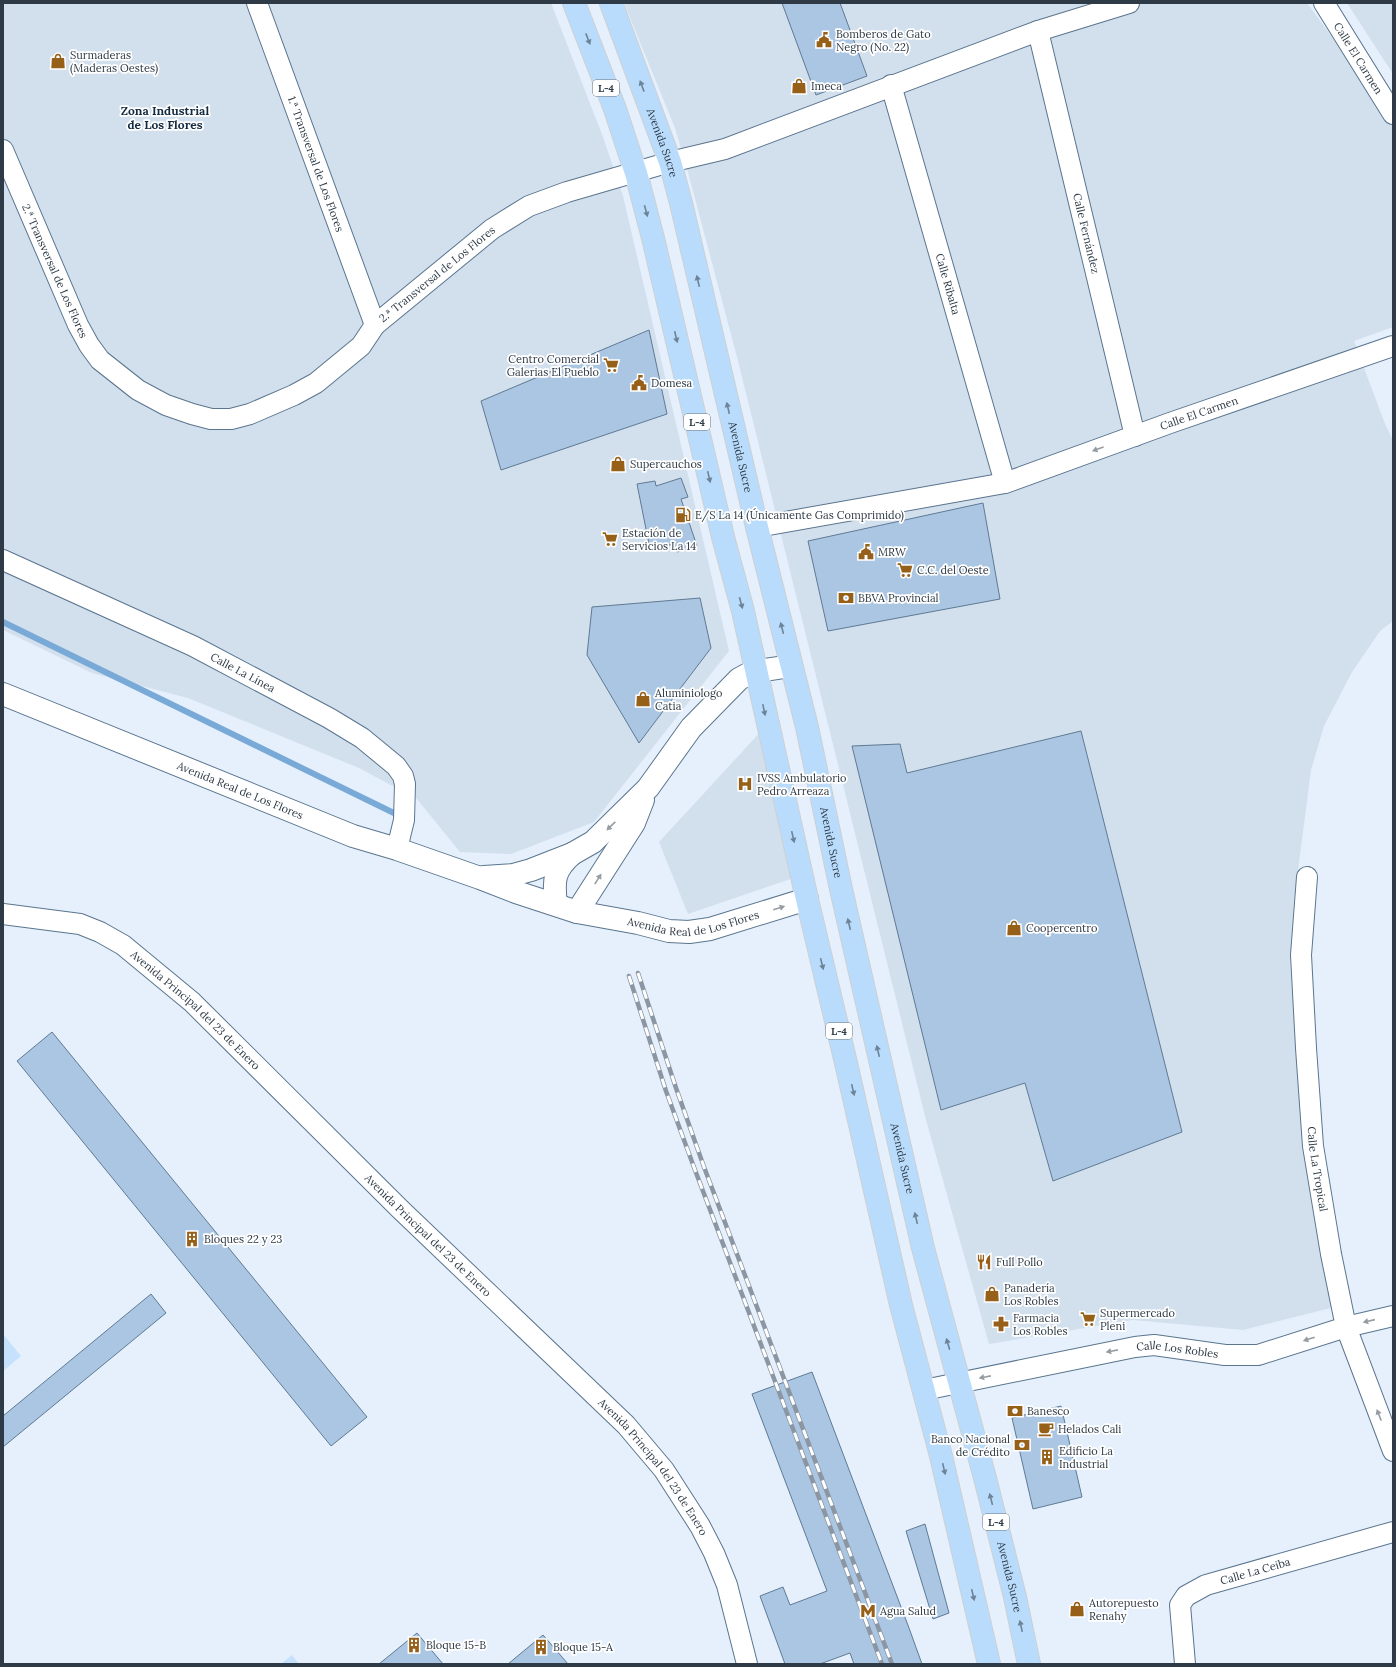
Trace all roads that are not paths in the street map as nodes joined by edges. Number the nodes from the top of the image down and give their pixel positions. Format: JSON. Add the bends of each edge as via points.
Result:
{"nodes":[{"id":1,"x":257,"y":3,"type":"edge"},
{"id":2,"x":574,"y":3,"type":"edge"},
{"id":3,"x":611,"y":3,"type":"edge"},
{"id":4,"x":1129,"y":3,"type":"edge"},
{"id":5,"x":1324,"y":3,"type":"edge"},
{"id":6,"x":1038,"y":31,"type":"junction"},
{"id":7,"x":891,"y":85,"type":"junction"},
{"id":8,"x":1393,"y":114,"type":"edge"},
{"id":9,"x":3,"y":150,"type":"edge"},
{"id":10,"x":670,"y":162,"type":"junction"},
{"id":11,"x":636,"y":173,"type":"junction"},
{"id":12,"x":375,"y":325,"type":"junction"},
{"id":13,"x":1393,"y":346,"type":"edge"},
{"id":14,"x":1135,"y":436,"type":"junction"},
{"id":15,"x":1005,"y":483,"type":"junction"},
{"id":16,"x":757,"y":527,"type":"junction"},
{"id":17,"x":3,"y":560,"type":"edge"},
{"id":18,"x":791,"y":666,"type":"junction"},
{"id":19,"x":756,"y":672,"type":"junction"},
{"id":20,"x":3,"y":694,"type":"edge"},
{"id":21,"x":648,"y":788,"type":"junction"},
{"id":22,"x":397,"y":848,"type":"junction"},
{"id":23,"x":572,"y":854,"type":"junction"},
{"id":24,"x":480,"y":878,"type":"junction"},
{"id":25,"x":1308,"y":878,"type":"dead end"},
{"id":26,"x":807,"y":899,"type":"junction"},
{"id":27,"x":556,"y":904,"type":"junction"},
{"id":28,"x":577,"y":912,"type":"junction"},
{"id":29,"x":3,"y":914,"type":"edge"},
{"id":30,"x":1393,"y":1316,"type":"edge"},
{"id":31,"x":1346,"y":1327,"type":"junction"},
{"id":32,"x":959,"y":1382,"type":"junction"},
{"id":33,"x":924,"y":1390,"type":"junction"},
{"id":34,"x":1393,"y":1451,"type":"edge"},
{"id":35,"x":1393,"y":1532,"type":"edge"},
{"id":36,"x":747,"y":1664,"type":"edge"},
{"id":37,"x":989,"y":1664,"type":"edge"},
{"id":38,"x":1029,"y":1664,"type":"edge"},
{"id":39,"x":1185,"y":1664,"type":"edge"}],
"edges":[{"from":1,"to":12,"type":"street","name":"1.ª Transversal de Los Flores"},
{"from":2,"to":11,"type":"main road","number":"L-4","one_way":true,"via":[[615,109]]},
{"from":10,"to":3,"type":"main road","name":"Avenida Sucre","number":"L-4","one_way":true},
{"from":4,"to":6,"type":"street","name":"2.ª Transversal de Los Flores"},
{"from":5,"to":8,"type":"street","name":"Calle El Carmen"},
{"from":6,"to":7,"type":"street","name":"2.ª Transversal de Los Flores"},
{"from":6,"to":14,"type":"street","name":"Calle Fernández"},
{"from":7,"to":10,"type":"street","name":"2.ª Transversal de Los Flores","via":[[724,149]]},
{"from":7,"to":15,"type":"street","name":"Calle Ribalta"},
{"from":9,"to":12,"type":"street","name":"2.ª Transversal de Los Flores","via":[[66,298],[89,345],[100,360],[119,376],[138,390],[166,404],[211,419],[231,419],[274,405],[316,383],[339,366],[361,346]]},
{"from":10,"to":11,"type":"street","name":"2.ª Transversal de Los Flores"},
{"from":16,"to":10,"type":"main road","name":"Avenida Sucre","number":"L-4","one_way":true},
{"from":11,"to":12,"type":"street","name":"2.ª Transversal de Los Flores","via":[[567,192],[529,206],[509,217]]},
{"from":11,"to":19,"type":"main road","number":"L-4","one_way":true},
{"from":13,"to":14,"type":"street","name":"Calle El Carmen"},
{"from":14,"to":15,"type":"street","name":"Calle El Carmen","one_way":true},
{"from":15,"to":16,"type":"street","name":"Calle El Carmen"},
{"from":18,"to":16,"type":"main road","name":"Avenida Sucre","number":"L-4","one_way":true},
{"from":17,"to":22,"type":"street","name":"Calle La Línea","via":[[194,646],[362,738],[396,766],[403,776],[404,820]]},
{"from":18,"to":19,"type":"street","name":"Avenida Real de Los Flores"},
{"from":32,"to":18,"type":"main road","name":"Avenida Sucre","number":"L-4","one_way":true,"via":[[923,1248],[841,889],[807,727]]},
{"from":19,"to":21,"type":"street","name":"Avenida Real de Los Flores","via":[[739,679],[691,728]]},
{"from":19,"to":26,"type":"main road","number":"L-4","one_way":true},
{"from":20,"to":22,"type":"street","name":"Avenida Real de Los Flores","via":[[354,836]]},
{"from":21,"to":23,"type":"street","name":"Avenida Real de Los Flores","one_way":true,"via":[[593,842]]},
{"from":28,"to":21,"type":"street","name":"Avenida Real de Los Flores","one_way":true,"via":[[634,823]]},
{"from":22,"to":24,"type":"street","name":"Avenida Real de Los Flores"},
{"from":23,"to":24,"type":"street","name":"Avenida Real de Los Flores","via":[[513,875]]},
{"from":23,"to":27,"type":"street","via":[[557,871],[554,888]]},
{"from":24,"to":27,"type":"street","name":"Avenida Real de Los Flores"},
{"from":25,"to":31,"type":"street","name":"Calle La Tropical","via":[[1301,955],[1313,1146]]},
{"from":28,"to":26,"type":"street","name":"Avenida Real de Los Flores","one_way":true,"via":[[669,931],[689,932],[710,930]]},
{"from":26,"to":33,"type":"main road","number":"L-4","one_way":true,"via":[[901,1306]]},
{"from":27,"to":28,"type":"street","name":"Avenida Real de Los Flores"},
{"from":29,"to":36,"type":"street","name":"Avenida Principal del 23 de Enero","via":[[80,924],[123,944],[192,1002],[400,1209],[626,1425],[664,1470],[714,1553],[727,1585]]},
{"from":30,"to":31,"type":"street","name":"Calle Los Robles","one_way":true},
{"from":31,"to":32,"type":"street","name":"Calle Los Robles","one_way":true,"via":[[1258,1355],[1225,1355],[1154,1345]]},
{"from":34,"to":31,"type":"street","name":"Calle La Tropical","one_way":true},
{"from":32,"to":33,"type":"street","name":"Calle Los Robles"},
{"from":38,"to":32,"type":"main road","name":"Avenida Sucre","number":"L-4","one_way":true,"via":[[1015,1597]]},
{"from":33,"to":37,"type":"main road","number":"L-4","one_way":true},
{"from":35,"to":39,"type":"street","name":"Calle La Ceiba","via":[[1206,1585],[1193,1591],[1180,1605]]}]}
